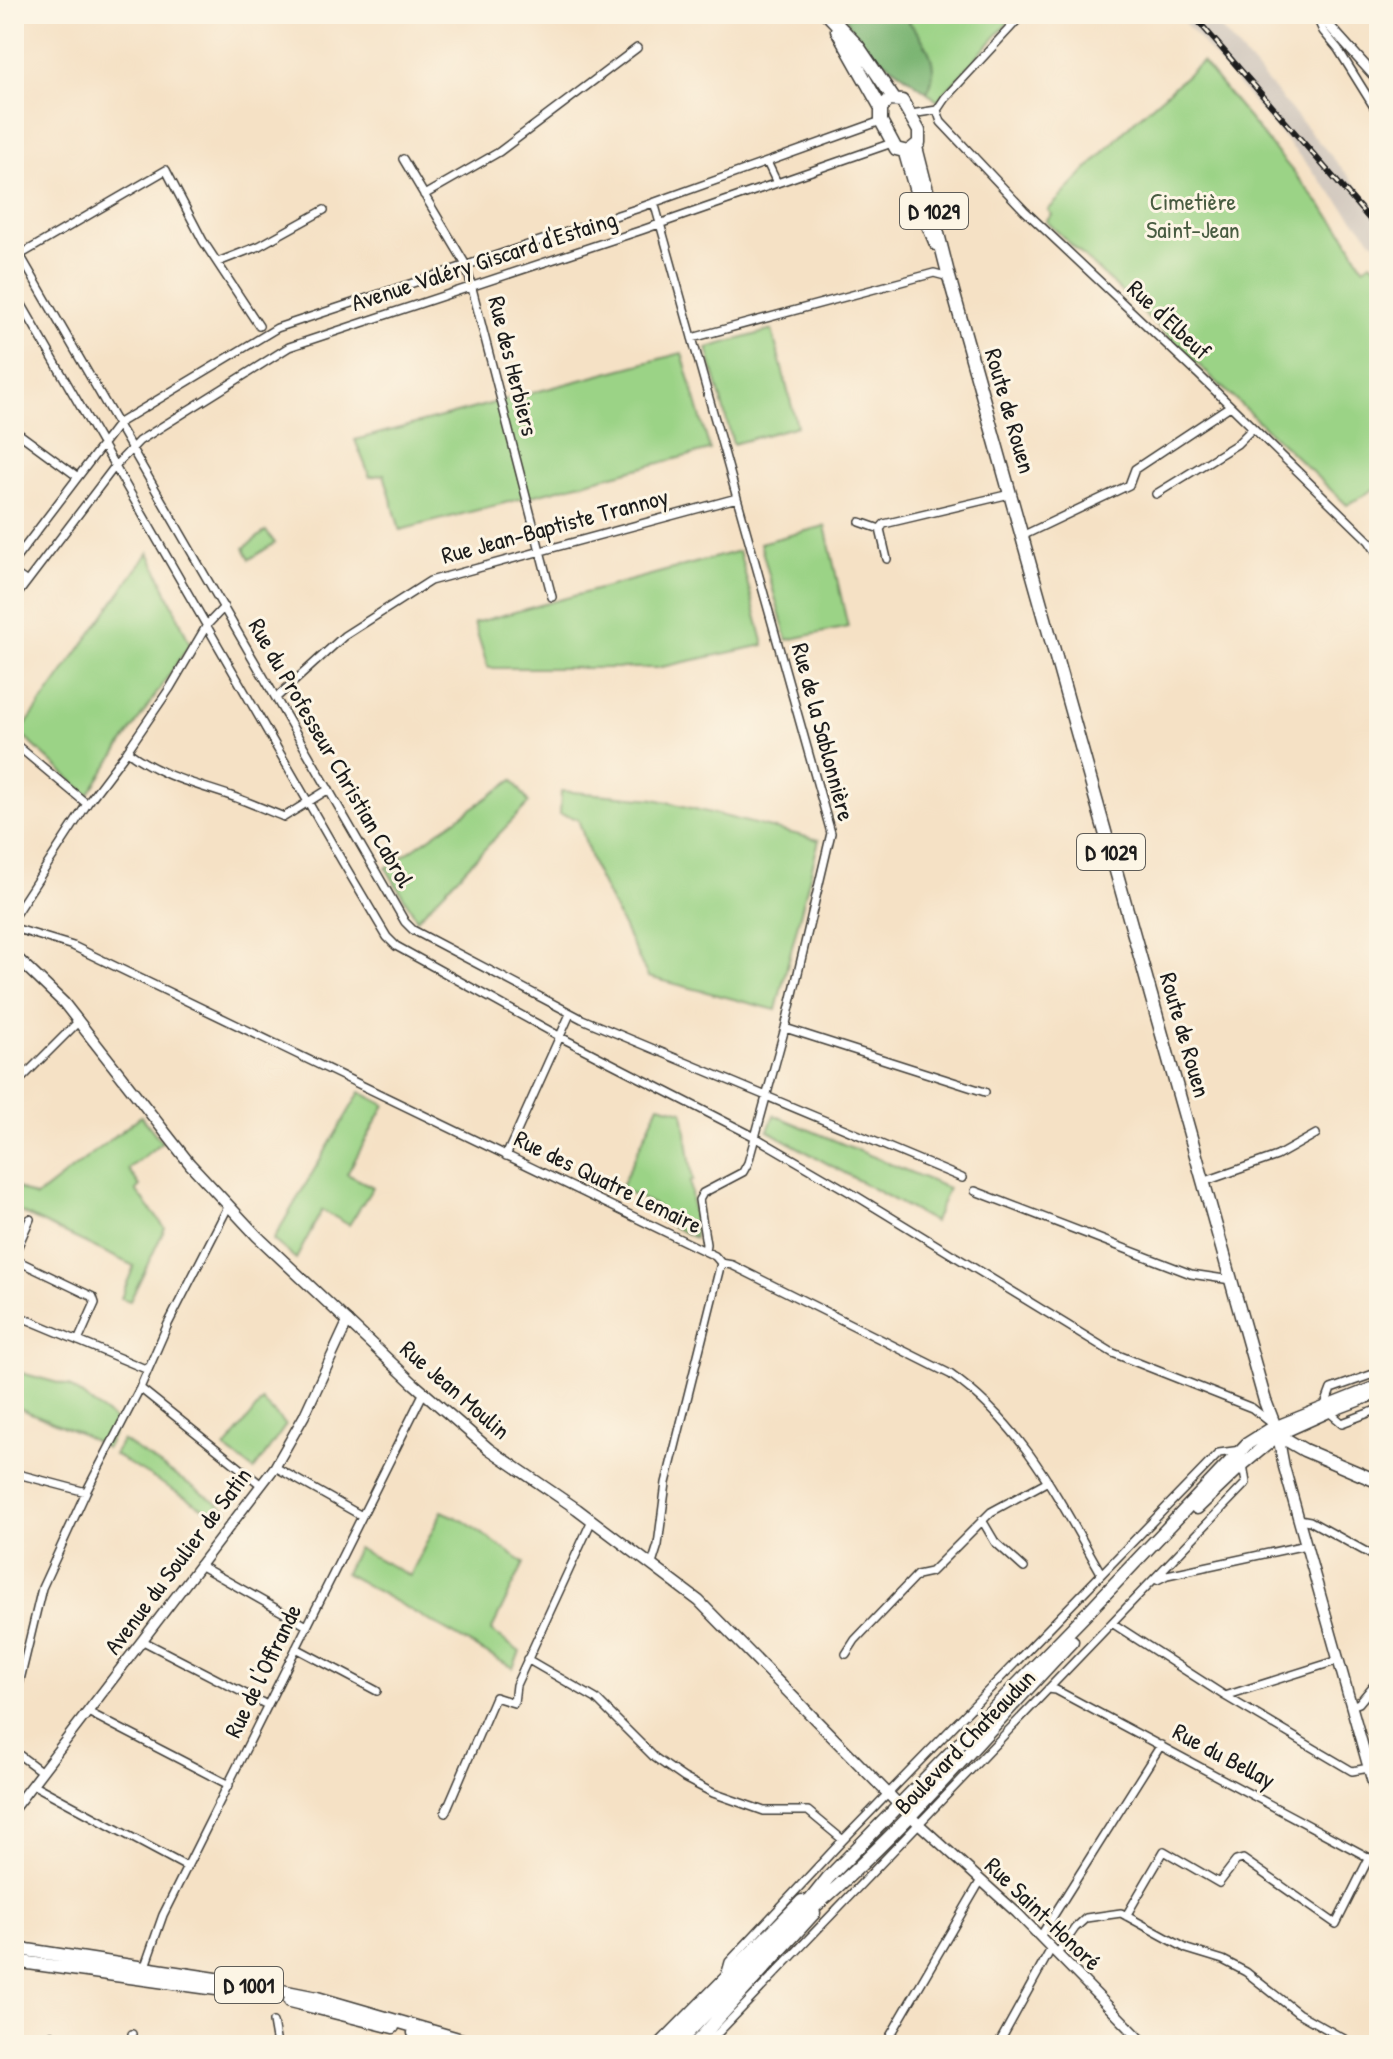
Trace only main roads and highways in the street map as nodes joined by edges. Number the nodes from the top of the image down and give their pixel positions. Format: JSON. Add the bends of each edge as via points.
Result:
{"nodes":[{"id":1,"x":827,"y":14,"type":"edge"},
{"id":2,"x":894,"y":99,"type":"junction"},
{"id":3,"x":881,"y":114,"type":"junction"},
{"id":4,"x":910,"y":150,"type":"junction"},
{"id":5,"x":14,"y":955,"type":"edge"},
{"id":6,"x":1379,"y":1385,"type":"edge"},
{"id":7,"x":1379,"y":1393,"type":"edge"},
{"id":8,"x":1327,"y":1408,"type":"junction"},
{"id":9,"x":1276,"y":1431,"type":"junction"},
{"id":10,"x":1379,"y":1482,"type":"edge"},
{"id":11,"x":1379,"y":1803,"type":"edge"},
{"id":12,"x":909,"y":1814,"type":"junction"},
{"id":13,"x":832,"y":1893,"type":"junction"},
{"id":14,"x":784,"y":1925,"type":"junction"},
{"id":15,"x":14,"y":1948,"type":"edge"},
{"id":16,"x":14,"y":1961,"type":"edge"},
{"id":17,"x":448,"y":2045,"type":"edge"},
{"id":18,"x":479,"y":2045,"type":"edge"},
{"id":19,"x":660,"y":2045,"type":"edge"},
{"id":20,"x":676,"y":2045,"type":"edge"},
{"id":21,"x":694,"y":2045,"type":"edge"}],
"edges":[{"from":1,"to":2,"type":"main road","via":[[858,46]]},
{"from":1,"to":3,"type":"main road"},
{"from":2,"to":3,"type":"main road","via":[[886,102]]},
{"from":2,"to":4,"type":"main road","name":"Route de Rouen","via":[[911,114],[920,137]]},
{"from":3,"to":4,"type":"main road","via":[[896,149]]},
{"from":4,"to":9,"type":"main road","name":"Route de Rouen","number":"D 1029","via":[[921,209],[949,277]]},
{"from":5,"to":12,"type":"main road","name":"Rue Jean Moulin","via":[[79,1021],[228,1207],[489,1449],[699,1601]]},
{"from":6,"to":8,"type":"main road"},
{"from":7,"to":8,"type":"main road"},
{"from":8,"to":9,"type":"main road"},
{"from":9,"to":10,"type":"main road","via":[[1290,1443]]},
{"from":9,"to":11,"type":"main road","name":"Route de Rouen"},
{"from":9,"to":12,"type":"main road","name":"Boulevard Chateaudun"},
{"from":9,"to":12,"type":"main road","name":"Boulevard Chateaudun","via":[[1256,1437],[1242,1450]]},
{"from":12,"to":13,"type":"main road","name":"Boulevard Chateaudun"},
{"from":12,"to":14,"type":"main road","name":"Boulevard Chateaudun","via":[[828,1878]]},
{"from":13,"to":14,"type":"main road","name":"Boulevard Chateaudun"},
{"from":13,"to":21,"type":"main road"},
{"from":14,"to":19,"type":"main road"},
{"from":14,"to":20,"type":"main road","name":"Boulevard Chateaudun"},
{"from":15,"to":18,"type":"main road","number":"D 1001","via":[[317,1998]]},
{"from":16,"to":17,"type":"main road","number":"D 1001","via":[[274,1998]]}]}
